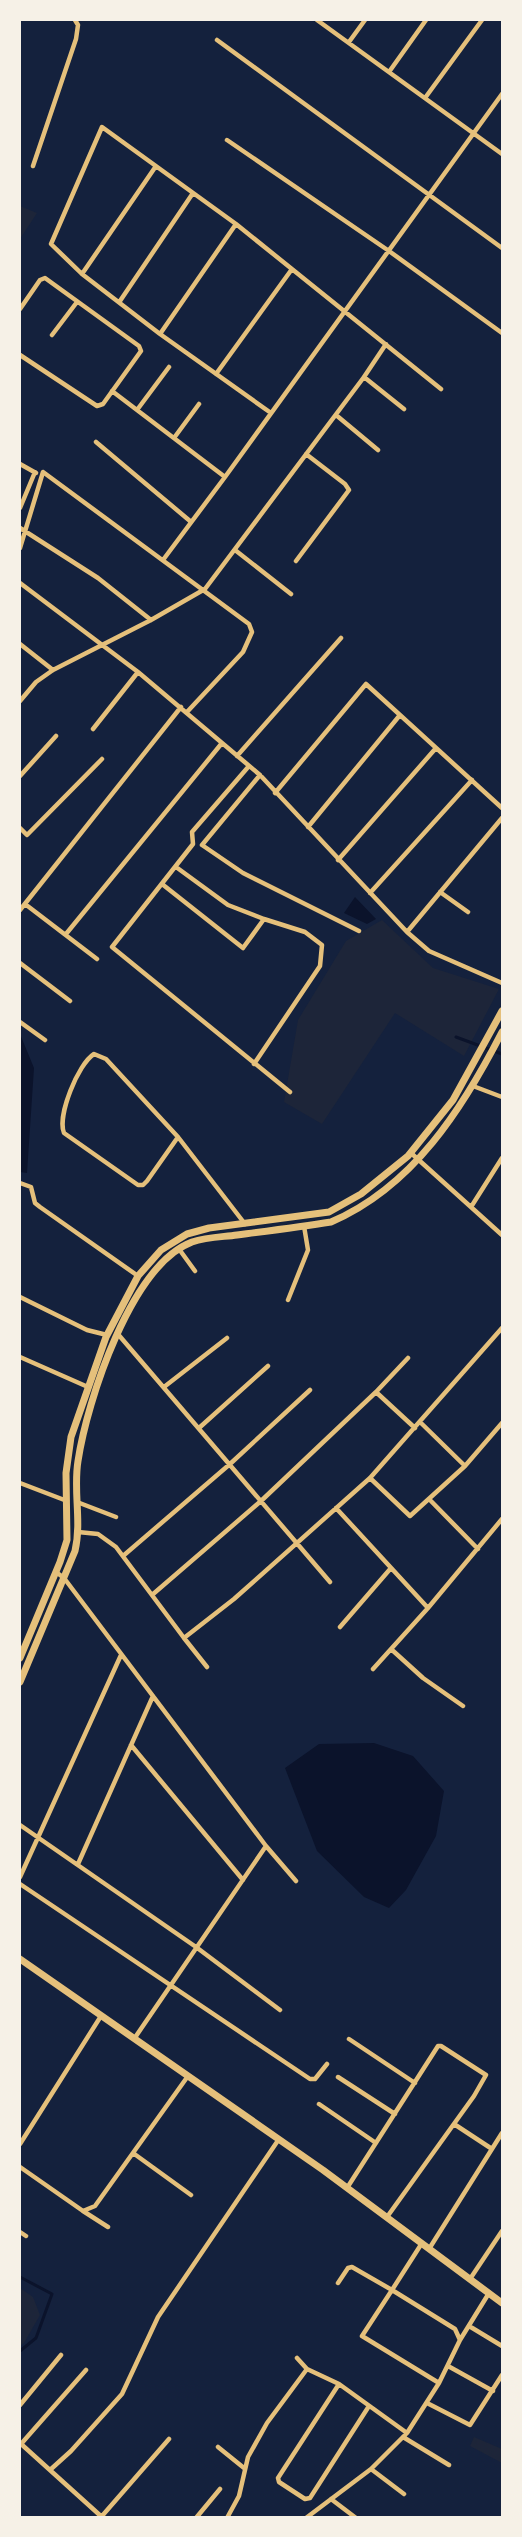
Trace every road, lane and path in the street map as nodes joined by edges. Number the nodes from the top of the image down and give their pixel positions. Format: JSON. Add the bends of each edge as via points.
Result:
{"nodes":[{"id":1,"x":75,"y":20,"type":"edge"},
{"id":2,"x":317,"y":20,"type":"edge"},
{"id":3,"x":365,"y":20,"type":"edge"},
{"id":4,"x":426,"y":20,"type":"edge"},
{"id":5,"x":482,"y":20,"type":"edge"},
{"id":6,"x":217,"y":40,"type":"dead end"},
{"id":7,"x":349,"y":42,"type":"junction"},
{"id":8,"x":388,"y":72,"type":"junction"},
{"id":9,"x":502,"y":94,"type":"edge"},
{"id":10,"x":425,"y":98,"type":"junction"},
{"id":11,"x":473,"y":133,"type":"junction"},
{"id":12,"x":227,"y":140,"type":"dead end"},
{"id":13,"x":502,"y":154,"type":"edge"},
{"id":14,"x":33,"y":166,"type":"dead end"},
{"id":15,"x":156,"y":166,"type":"junction"},
{"id":16,"x":193,"y":193,"type":"junction"},
{"id":17,"x":428,"y":196,"type":"junction"},
{"id":18,"x":236,"y":224,"type":"junction"},
{"id":19,"x":502,"y":248,"type":"edge"},
{"id":20,"x":389,"y":251,"type":"junction"},
{"id":21,"x":291,"y":269,"type":"junction"},
{"id":22,"x":82,"y":274,"type":"junction"},
{"id":23,"x":120,"y":301,"type":"junction"},
{"id":24,"x":77,"y":302,"type":"junction"},
{"id":25,"x":20,"y":309,"type":"edge"},
{"id":26,"x":345,"y":310,"type":"junction"},
{"id":27,"x":502,"y":333,"type":"edge"},
{"id":28,"x":160,"y":334,"type":"junction"},
{"id":29,"x":52,"y":335,"type":"dead end"},
{"id":30,"x":386,"y":344,"type":"junction"},
{"id":31,"x":20,"y":355,"type":"edge"},
{"id":32,"x":169,"y":368,"type":"dead end"},
{"id":33,"x":216,"y":374,"type":"junction"},
{"id":34,"x":363,"y":377,"type":"junction"},
{"id":35,"x":441,"y":388,"type":"dead end"},
{"id":36,"x":112,"y":391,"type":"junction"},
{"id":37,"x":200,"y":404,"type":"dead end"},
{"id":38,"x":405,"y":409,"type":"dead end"},
{"id":39,"x":137,"y":410,"type":"junction"},
{"id":40,"x":271,"y":413,"type":"junction"},
{"id":41,"x":336,"y":415,"type":"junction"},
{"id":42,"x":174,"y":438,"type":"junction"},
{"id":43,"x":96,"y":442,"type":"dead end"},
{"id":44,"x":378,"y":450,"type":"dead end"},
{"id":45,"x":306,"y":454,"type":"junction"},
{"id":46,"x":20,"y":464,"type":"edge"},
{"id":47,"x":35,"y":472,"type":"junction"},
{"id":48,"x":41,"y":476,"type":"junction"},
{"id":49,"x":225,"y":477,"type":"junction"},
{"id":50,"x":20,"y":508,"type":"edge"},
{"id":51,"x":190,"y":521,"type":"junction"},
{"id":52,"x":22,"y":529,"type":"edge"},
{"id":53,"x":20,"y":548,"type":"edge"},
{"id":54,"x":235,"y":550,"type":"junction"},
{"id":55,"x":163,"y":560,"type":"junction"},
{"id":56,"x":296,"y":561,"type":"dead end"},
{"id":57,"x":20,"y":583,"type":"edge"},
{"id":58,"x":205,"y":589,"type":"junction"},
{"id":59,"x":291,"y":594,"type":"dead end"},
{"id":60,"x":151,"y":621,"type":"junction"},
{"id":61,"x":341,"y":639,"type":"dead end"},
{"id":62,"x":20,"y":644,"type":"edge"},
{"id":63,"x":103,"y":645,"type":"junction"},
{"id":64,"x":53,"y":670,"type":"junction"},
{"id":65,"x":138,"y":672,"type":"junction"},
{"id":66,"x":20,"y":701,"type":"edge"},
{"id":67,"x":181,"y":707,"type":"junction"},
{"id":68,"x":187,"y":712,"type":"junction"},
{"id":69,"x":400,"y":715,"type":"junction"},
{"id":70,"x":93,"y":729,"type":"dead end"},
{"id":71,"x":56,"y":736,"type":"dead end"},
{"id":72,"x":222,"y":743,"type":"junction"},
{"id":73,"x":436,"y":748,"type":"junction"},
{"id":74,"x":237,"y":756,"type":"junction"},
{"id":75,"x":102,"y":759,"type":"dead end"},
{"id":76,"x":249,"y":766,"type":"junction"},
{"id":77,"x":260,"y":775,"type":"junction"},
{"id":78,"x":20,"y":776,"type":"edge"},
{"id":79,"x":472,"y":780,"type":"junction"},
{"id":80,"x":275,"y":793,"type":"junction"},
{"id":81,"x":502,"y":808,"type":"edge"},
{"id":82,"x":502,"y":818,"type":"edge"},
{"id":83,"x":308,"y":827,"type":"junction"},
{"id":84,"x":20,"y":828,"type":"edge"},
{"id":85,"x":193,"y":844,"type":"junction"},
{"id":86,"x":202,"y":845,"type":"junction"},
{"id":87,"x":338,"y":860,"type":"junction"},
{"id":88,"x":176,"y":867,"type":"junction"},
{"id":89,"x":162,"y":884,"type":"junction"},
{"id":90,"x":440,"y":892,"type":"junction"},
{"id":91,"x":370,"y":893,"type":"junction"},
{"id":92,"x":25,"y":904,"type":"junction"},
{"id":93,"x":20,"y":910,"type":"edge"},
{"id":94,"x":468,"y":912,"type":"dead end"},
{"id":95,"x":264,"y":919,"type":"junction"},
{"id":96,"x":359,"y":931,"type":"dead end"},
{"id":97,"x":407,"y":932,"type":"junction"},
{"id":98,"x":66,"y":934,"type":"junction"},
{"id":99,"x":98,"y":959,"type":"dead end"},
{"id":100,"x":20,"y":963,"type":"edge"},
{"id":101,"x":502,"y":983,"type":"edge"},
{"id":102,"x":70,"y":1001,"type":"dead end"},
{"id":103,"x":502,"y":1011,"type":"edge"},
{"id":104,"x":20,"y":1022,"type":"edge"},
{"id":105,"x":502,"y":1032,"type":"edge"},
{"id":106,"x":45,"y":1040,"type":"dead end"},
{"id":107,"x":254,"y":1064,"type":"junction"},
{"id":108,"x":473,"y":1086,"type":"junction"},
{"id":109,"x":290,"y":1092,"type":"dead end"},
{"id":110,"x":502,"y":1097,"type":"edge"},
{"id":111,"x":178,"y":1137,"type":"junction"},
{"id":112,"x":411,"y":1153,"type":"junction"},
{"id":113,"x":502,"y":1158,"type":"edge"},
{"id":114,"x":418,"y":1160,"type":"junction"},
{"id":115,"x":22,"y":1184,"type":"edge"},
{"id":116,"x":471,"y":1207,"type":"junction"},
{"id":117,"x":245,"y":1224,"type":"junction"},
{"id":118,"x":304,"y":1226,"type":"junction"},
{"id":119,"x":502,"y":1235,"type":"edge"},
{"id":120,"x":179,"y":1249,"type":"junction"},
{"id":121,"x":195,"y":1271,"type":"dead end"},
{"id":122,"x":138,"y":1276,"type":"junction"},
{"id":123,"x":20,"y":1297,"type":"edge"},
{"id":124,"x":288,"y":1300,"type":"dead end"},
{"id":125,"x":110,"y":1327,"type":"junction"},
{"id":126,"x":502,"y":1328,"type":"edge"},
{"id":127,"x":118,"y":1334,"type":"junction"},
{"id":128,"x":106,"y":1335,"type":"junction"},
{"id":129,"x":227,"y":1338,"type":"dead end"},
{"id":130,"x":20,"y":1357,"type":"edge"},
{"id":131,"x":408,"y":1358,"type":"dead end"},
{"id":132,"x":268,"y":1366,"type":"dead end"},
{"id":133,"x":88,"y":1387,"type":"junction"},
{"id":134,"x":164,"y":1387,"type":"junction"},
{"id":135,"x":310,"y":1390,"type":"dead end"},
{"id":136,"x":376,"y":1392,"type":"junction"},
{"id":137,"x":420,"y":1422,"type":"junction"},
{"id":138,"x":502,"y":1422,"type":"edge"},
{"id":139,"x":199,"y":1428,"type":"junction"},
{"id":140,"x":415,"y":1428,"type":"junction"},
{"id":141,"x":230,"y":1464,"type":"junction"},
{"id":142,"x":465,"y":1466,"type":"junction"},
{"id":143,"x":370,"y":1478,"type":"junction"},
{"id":144,"x":20,"y":1483,"type":"edge"},
{"id":145,"x":429,"y":1499,"type":"junction"},
{"id":146,"x":67,"y":1501,"type":"junction"},
{"id":147,"x":261,"y":1501,"type":"junction"},
{"id":148,"x":77,"y":1502,"type":"junction"},
{"id":149,"x":336,"y":1508,"type":"junction"},
{"id":150,"x":116,"y":1517,"type":"dead end"},
{"id":151,"x":502,"y":1519,"type":"edge"},
{"id":152,"x":78,"y":1532,"type":"junction"},
{"id":153,"x":297,"y":1543,"type":"junction"},
{"id":154,"x":478,"y":1549,"type":"junction"},
{"id":155,"x":123,"y":1556,"type":"junction"},
{"id":156,"x":391,"y":1569,"type":"junction"},
{"id":157,"x":56,"y":1572,"type":"junction"},
{"id":158,"x":64,"y":1578,"type":"junction"},
{"id":159,"x":330,"y":1582,"type":"dead end"},
{"id":160,"x":152,"y":1595,"type":"junction"},
{"id":161,"x":428,"y":1608,"type":"junction"},
{"id":162,"x":340,"y":1627,"type":"dead end"},
{"id":163,"x":184,"y":1638,"type":"junction"},
{"id":164,"x":391,"y":1649,"type":"junction"},
{"id":165,"x":121,"y":1655,"type":"junction"},
{"id":166,"x":20,"y":1658,"type":"edge"},
{"id":167,"x":207,"y":1667,"type":"dead end"},
{"id":168,"x":373,"y":1669,"type":"dead end"},
{"id":169,"x":20,"y":1682,"type":"edge"},
{"id":170,"x":153,"y":1696,"type":"junction"},
{"id":171,"x":463,"y":1706,"type":"dead end"},
{"id":172,"x":131,"y":1745,"type":"junction"},
{"id":173,"x":20,"y":1825,"type":"edge"},
{"id":174,"x":38,"y":1837,"type":"junction"},
{"id":175,"x":266,"y":1846,"type":"junction"},
{"id":176,"x":78,"y":1864,"type":"junction"},
{"id":177,"x":20,"y":1877,"type":"edge"},
{"id":178,"x":243,"y":1880,"type":"junction"},
{"id":179,"x":296,"y":1881,"type":"dead end"},
{"id":180,"x":20,"y":1884,"type":"edge"},
{"id":181,"x":196,"y":1947,"type":"junction"},
{"id":182,"x":20,"y":1959,"type":"edge"},
{"id":183,"x":172,"y":1985,"type":"junction"},
{"id":184,"x":280,"y":2010,"type":"dead end"},
{"id":185,"x":101,"y":2016,"type":"junction"},
{"id":186,"x":134,"y":2038,"type":"junction"},
{"id":187,"x":349,"y":2039,"type":"dead end"},
{"id":188,"x":327,"y":2064,"type":"dead end"},
{"id":189,"x":188,"y":2076,"type":"junction"},
{"id":190,"x":338,"y":2077,"type":"dead end"},
{"id":191,"x":415,"y":2083,"type":"junction"},
{"id":192,"x":319,"y":2104,"type":"dead end"},
{"id":193,"x":395,"y":2114,"type":"junction"},
{"id":194,"x":454,"y":2124,"type":"junction"},
{"id":195,"x":502,"y":2133,"type":"edge"},
{"id":196,"x":279,"y":2139,"type":"junction"},
{"id":197,"x":376,"y":2143,"type":"junction"},
{"id":198,"x":20,"y":2144,"type":"edge"},
{"id":199,"x":492,"y":2149,"type":"junction"},
{"id":200,"x":133,"y":2153,"type":"junction"},
{"id":201,"x":20,"y":2167,"type":"edge"},
{"id":202,"x":347,"y":2188,"type":"junction"},
{"id":203,"x":191,"y":2195,"type":"dead end"},
{"id":204,"x":83,"y":2211,"type":"junction"},
{"id":205,"x":387,"y":2217,"type":"junction"},
{"id":206,"x":108,"y":2227,"type":"dead end"},
{"id":207,"x":502,"y":2231,"type":"edge"},
{"id":208,"x":20,"y":2232,"type":"edge"},
{"id":209,"x":26,"y":2236,"type":"dead end"},
{"id":210,"x":422,"y":2243,"type":"junction"},
{"id":211,"x":429,"y":2249,"type":"junction"},
{"id":212,"x":470,"y":2279,"type":"junction"},
{"id":213,"x":338,"y":2283,"type":"dead end"},
{"id":214,"x":392,"y":2289,"type":"junction"},
{"id":215,"x":489,"y":2293,"type":"junction"},
{"id":216,"x":502,"y":2303,"type":"edge"},
{"id":217,"x":469,"y":2326,"type":"junction"},
{"id":218,"x":460,"y":2340,"type":"junction"},
{"id":219,"x":502,"y":2346,"type":"edge"},
{"id":220,"x":61,"y":2355,"type":"dead end"},
{"id":221,"x":297,"y":2358,"type":"dead end"},
{"id":222,"x":448,"y":2366,"type":"junction"},
{"id":223,"x":307,"y":2369,"type":"junction"},
{"id":224,"x":86,"y":2370,"type":"dead end"},
{"id":225,"x":502,"y":2375,"type":"edge"},
{"id":226,"x":439,"y":2383,"type":"junction"},
{"id":227,"x":339,"y":2384,"type":"junction"},
{"id":228,"x":493,"y":2391,"type":"junction"},
{"id":229,"x":427,"y":2403,"type":"junction"},
{"id":230,"x":20,"y":2405,"type":"edge"},
{"id":231,"x":369,"y":2406,"type":"junction"},
{"id":232,"x":405,"y":2435,"type":"junction"},
{"id":233,"x":169,"y":2439,"type":"dead end"},
{"id":234,"x":20,"y":2443,"type":"edge"},
{"id":235,"x":218,"y":2446,"type":"dead end"},
{"id":236,"x":449,"y":2465,"type":"dead end"},
{"id":237,"x":244,"y":2468,"type":"junction"},
{"id":238,"x":371,"y":2469,"type":"junction"},
{"id":239,"x":50,"y":2470,"type":"junction"},
{"id":240,"x":220,"y":2489,"type":"dead end"},
{"id":241,"x":404,"y":2494,"type":"dead end"},
{"id":242,"x":331,"y":2499,"type":"junction"},
{"id":243,"x":103,"y":2517,"type":"edge"},
{"id":244,"x":196,"y":2517,"type":"edge"},
{"id":245,"x":227,"y":2517,"type":"edge"},
{"id":246,"x":306,"y":2517,"type":"edge"},
{"id":247,"x":356,"y":2517,"type":"edge"}],
"edges":[{"from":1,"to":14,"type":"street","via":[[76,39]]},
{"from":2,"to":7,"type":"street"},
{"from":3,"to":7,"type":"street"},
{"from":4,"to":8,"type":"street"},
{"from":5,"to":10,"type":"street"},
{"from":6,"to":17,"type":"street"},
{"from":7,"to":8,"type":"street"},
{"from":8,"to":10,"type":"street"},
{"from":9,"to":11,"type":"street"},
{"from":10,"to":11,"type":"street"},
{"from":11,"to":13,"type":"street"},
{"from":11,"to":17,"type":"street"},
{"from":12,"to":20,"type":"street"},
{"from":15,"to":16,"type":"street"},
{"from":15,"to":22,"type":"street"},
{"from":15,"to":22,"type":"street","via":[[102,127],[51,244]]},
{"from":16,"to":18,"type":"street"},
{"from":16,"to":23,"type":"street"},
{"from":17,"to":19,"type":"street"},
{"from":17,"to":20,"type":"street"},
{"from":18,"to":21,"type":"street"},
{"from":18,"to":28,"type":"street"},
{"from":20,"to":26,"type":"street"},
{"from":20,"to":27,"type":"street"},
{"from":21,"to":26,"type":"street"},
{"from":21,"to":33,"type":"street"},
{"from":22,"to":23,"type":"street"},
{"from":23,"to":28,"type":"street"},
{"from":24,"to":25,"type":"street","via":[[42,278]]},
{"from":24,"to":29,"type":"street"},
{"from":24,"to":36,"type":"street","via":[[141,348]]},
{"from":26,"to":30,"type":"street"},
{"from":26,"to":40,"type":"street"},
{"from":28,"to":33,"type":"street"},
{"from":30,"to":34,"type":"street"},
{"from":30,"to":35,"type":"street"},
{"from":31,"to":36,"type":"street","via":[[97,406]]},
{"from":32,"to":39,"type":"street"},
{"from":33,"to":40,"type":"street"},
{"from":34,"to":38,"type":"street"},
{"from":34,"to":41,"type":"street"},
{"from":36,"to":39,"type":"street"},
{"from":37,"to":42,"type":"street"},
{"from":39,"to":42,"type":"street"},
{"from":40,"to":49,"type":"street"},
{"from":41,"to":44,"type":"street"},
{"from":41,"to":45,"type":"street"},
{"from":42,"to":49,"type":"street"},
{"from":43,"to":51,"type":"street"},
{"from":45,"to":54,"type":"street"},
{"from":45,"to":56,"type":"street","via":[[349,490]]},
{"from":46,"to":47,"type":"street"},
{"from":47,"to":48,"type":"street"},
{"from":47,"to":50,"type":"street"},
{"from":48,"to":52,"type":"street"},
{"from":48,"to":55,"type":"street","via":[[43,472]]},
{"from":49,"to":51,"type":"street"},
{"from":51,"to":55,"type":"street"},
{"from":52,"to":53,"type":"street"},
{"from":52,"to":60,"type":"street","via":[[98,578]]},
{"from":54,"to":58,"type":"street"},
{"from":54,"to":59,"type":"street"},
{"from":55,"to":58,"type":"street"},
{"from":57,"to":63,"type":"street"},
{"from":58,"to":60,"type":"street"},
{"from":58,"to":68,"type":"street","via":[[249,624],[252,632],[243,652]]},
{"from":60,"to":63,"type":"street"},
{"from":61,"to":74,"type":"street"},
{"from":62,"to":64,"type":"street"},
{"from":63,"to":64,"type":"street"},
{"from":63,"to":65,"type":"street"},
{"from":64,"to":66,"type":"street"},
{"from":65,"to":67,"type":"street"},
{"from":65,"to":70,"type":"street"},
{"from":67,"to":68,"type":"street"},
{"from":67,"to":92,"type":"street"},
{"from":68,"to":72,"type":"street"},
{"from":69,"to":73,"type":"street"},
{"from":69,"to":80,"type":"street","via":[[366,684]]},
{"from":69,"to":83,"type":"street"},
{"from":71,"to":78,"type":"street"},
{"from":72,"to":74,"type":"street"},
{"from":72,"to":98,"type":"street"},
{"from":73,"to":79,"type":"street"},
{"from":73,"to":87,"type":"street"},
{"from":74,"to":76,"type":"street"},
{"from":75,"to":84,"type":"street","via":[[27,835]]},
{"from":76,"to":77,"type":"street"},
{"from":76,"to":85,"type":"street","via":[[192,832]]},
{"from":77,"to":80,"type":"street"},
{"from":77,"to":86,"type":"street"},
{"from":79,"to":81,"type":"street"},
{"from":79,"to":91,"type":"street"},
{"from":80,"to":83,"type":"street"},
{"from":82,"to":90,"type":"street"},
{"from":83,"to":87,"type":"street"},
{"from":85,"to":86,"type":"street"},
{"from":85,"to":88,"type":"street"},
{"from":86,"to":96,"type":"street","via":[[243,873]]},
{"from":87,"to":91,"type":"street"},
{"from":88,"to":89,"type":"street"},
{"from":88,"to":95,"type":"street","via":[[228,905]]},
{"from":89,"to":95,"type":"street","via":[[243,948]]},
{"from":89,"to":107,"type":"street","via":[[112,947]]},
{"from":90,"to":94,"type":"street"},
{"from":90,"to":97,"type":"street"},
{"from":91,"to":97,"type":"street"},
{"from":92,"to":93,"type":"street"},
{"from":92,"to":98,"type":"street"},
{"from":95,"to":107,"type":"street","via":[[305,932],[322,945],[320,966]]},
{"from":97,"to":101,"type":"street","via":[[429,951]]},
{"from":98,"to":99,"type":"street"},
{"from":100,"to":102,"type":"street"},
{"from":103,"to":112,"type":"main road","via":[[453,1100]]},
{"from":104,"to":106,"type":"street"},
{"from":105,"to":108,"type":"main road"},
{"from":107,"to":109,"type":"street"},
{"from":108,"to":110,"type":"street"},
{"from":108,"to":114,"type":"main road"},
{"from":111,"to":111,"type":"street","via":[[106,1059],[94,1054],[88,1058],[63,1115],[64,1133],[138,1185],[147,1181]]},
{"from":111,"to":117,"type":"street"},
{"from":112,"to":114,"type":"street"},
{"from":112,"to":117,"type":"main road","via":[[343,1206],[328,1212]]},
{"from":113,"to":116,"type":"street"},
{"from":114,"to":116,"type":"street"},
{"from":114,"to":118,"type":"main road","via":[[348,1215]]},
{"from":115,"to":122,"type":"street","via":[[31,1187],[40,1207]]},
{"from":116,"to":119,"type":"street"},
{"from":117,"to":122,"type":"main road","via":[[187,1234],[161,1250]]},
{"from":118,"to":120,"type":"main road","via":[[210,1238]]},
{"from":118,"to":124,"type":"street","via":[[308,1250]]},
{"from":120,"to":121,"type":"street"},
{"from":120,"to":127,"type":"main road","via":[[145,1284]]},
{"from":122,"to":125,"type":"main road"},
{"from":123,"to":128,"type":"street","via":[[87,1330]]},
{"from":125,"to":127,"type":"street"},
{"from":125,"to":128,"type":"main road"},
{"from":126,"to":137,"type":"street"},
{"from":127,"to":134,"type":"street"},
{"from":127,"to":148,"type":"main road","via":[[81,1439]]},
{"from":128,"to":133,"type":"main road"},
{"from":129,"to":134,"type":"street"},
{"from":130,"to":133,"type":"street"},
{"from":131,"to":136,"type":"street"},
{"from":132,"to":139,"type":"street"},
{"from":133,"to":146,"type":"main road","via":[[71,1437]]},
{"from":134,"to":139,"type":"street"},
{"from":135,"to":141,"type":"street"},
{"from":136,"to":140,"type":"street"},
{"from":136,"to":147,"type":"street"},
{"from":137,"to":140,"type":"street"},
{"from":137,"to":142,"type":"street"},
{"from":138,"to":142,"type":"street"},
{"from":139,"to":141,"type":"street"},
{"from":140,"to":143,"type":"street"},
{"from":141,"to":147,"type":"street"},
{"from":141,"to":155,"type":"street"},
{"from":142,"to":145,"type":"street"},
{"from":143,"to":145,"type":"street","via":[[410,1516]]},
{"from":143,"to":149,"type":"street"},
{"from":144,"to":146,"type":"street"},
{"from":145,"to":154,"type":"street"},
{"from":146,"to":157,"type":"main road","via":[[68,1532]]},
{"from":147,"to":153,"type":"street"},
{"from":147,"to":160,"type":"street"},
{"from":148,"to":150,"type":"street"},
{"from":148,"to":152,"type":"main road"},
{"from":149,"to":153,"type":"street"},
{"from":149,"to":156,"type":"street"},
{"from":151,"to":154,"type":"street"},
{"from":152,"to":155,"type":"street","via":[[98,1534]]},
{"from":152,"to":158,"type":"main road"},
{"from":153,"to":159,"type":"street"},
{"from":153,"to":163,"type":"street"},
{"from":154,"to":161,"type":"street"},
{"from":155,"to":160,"type":"street"},
{"from":156,"to":161,"type":"street"},
{"from":156,"to":162,"type":"street"},
{"from":157,"to":158,"type":"street"},
{"from":157,"to":166,"type":"main road"},
{"from":158,"to":165,"type":"street"},
{"from":158,"to":169,"type":"main road"},
{"from":160,"to":163,"type":"street"},
{"from":161,"to":164,"type":"street"},
{"from":163,"to":167,"type":"street"},
{"from":164,"to":168,"type":"street"},
{"from":164,"to":171,"type":"street"},
{"from":165,"to":170,"type":"street"},
{"from":165,"to":174,"type":"street"},
{"from":170,"to":172,"type":"street"},
{"from":170,"to":175,"type":"street"},
{"from":172,"to":176,"type":"street"},
{"from":172,"to":178,"type":"street"},
{"from":173,"to":174,"type":"street"},
{"from":174,"to":176,"type":"street"},
{"from":174,"to":177,"type":"street"},
{"from":175,"to":178,"type":"street"},
{"from":175,"to":179,"type":"street"},
{"from":176,"to":181,"type":"street"},
{"from":178,"to":181,"type":"street"},
{"from":180,"to":183,"type":"street"},
{"from":181,"to":183,"type":"street"},
{"from":181,"to":184,"type":"street"},
{"from":182,"to":185,"type":"main road"},
{"from":183,"to":186,"type":"street"},
{"from":183,"to":188,"type":"street","via":[[310,2079],[315,2079]]},
{"from":185,"to":186,"type":"main road"},
{"from":185,"to":198,"type":"street"},
{"from":186,"to":189,"type":"main road"},
{"from":187,"to":191,"type":"street"},
{"from":189,"to":196,"type":"main road"},
{"from":189,"to":200,"type":"street"},
{"from":190,"to":193,"type":"street"},
{"from":191,"to":193,"type":"street"},
{"from":191,"to":194,"type":"street","via":[[440,2046],[486,2074]]},
{"from":192,"to":197,"type":"street"},
{"from":193,"to":197,"type":"street"},
{"from":194,"to":199,"type":"street"},
{"from":194,"to":205,"type":"street"},
{"from":195,"to":199,"type":"street"},
{"from":196,"to":202,"type":"main road"},
{"from":196,"to":239,"type":"street","via":[[158,2317],[122,2394]]},
{"from":197,"to":202,"type":"street"},
{"from":199,"to":211,"type":"street"},
{"from":200,"to":203,"type":"street"},
{"from":200,"to":204,"type":"street","via":[[95,2206]]},
{"from":201,"to":204,"type":"street"},
{"from":202,"to":205,"type":"main road"},
{"from":204,"to":206,"type":"street"},
{"from":205,"to":210,"type":"main road"},
{"from":207,"to":212,"type":"street"},
{"from":208,"to":209,"type":"street"},
{"from":210,"to":211,"type":"main road"},
{"from":210,"to":214,"type":"street"},
{"from":211,"to":212,"type":"main road"},
{"from":212,"to":215,"type":"main road"},
{"from":213,"to":214,"type":"street","via":[[352,2267]]},
{"from":214,"to":218,"type":"street","via":[[455,2329]]},
{"from":214,"to":226,"type":"street","via":[[362,2336]]},
{"from":215,"to":216,"type":"main road"},
{"from":215,"to":217,"type":"street"},
{"from":217,"to":218,"type":"street"},
{"from":217,"to":219,"type":"street"},
{"from":218,"to":222,"type":"street"},
{"from":220,"to":230,"type":"street"},
{"from":221,"to":223,"type":"street"},
{"from":222,"to":226,"type":"street"},
{"from":222,"to":228,"type":"street"},
{"from":223,"to":227,"type":"street"},
{"from":223,"to":237,"type":"street","via":[[267,2423]]},
{"from":224,"to":234,"type":"street"},
{"from":225,"to":228,"type":"street"},
{"from":226,"to":229,"type":"street"},
{"from":227,"to":231,"type":"street"},
{"from":227,"to":231,"type":"street","via":[[279,2482],[305,2499],[310,2498]]},
{"from":228,"to":229,"type":"street","via":[[470,2425]]},
{"from":229,"to":232,"type":"street"},
{"from":231,"to":232,"type":"street"},
{"from":232,"to":236,"type":"street"},
{"from":232,"to":238,"type":"street"},
{"from":233,"to":243,"type":"street"},
{"from":234,"to":239,"type":"street"},
{"from":235,"to":237,"type":"street"},
{"from":237,"to":245,"type":"street","via":[[239,2496]]},
{"from":238,"to":241,"type":"street"},
{"from":238,"to":242,"type":"street"},
{"from":239,"to":243,"type":"street"},
{"from":240,"to":244,"type":"street"},
{"from":242,"to":246,"type":"street"},
{"from":242,"to":247,"type":"street"}]}
